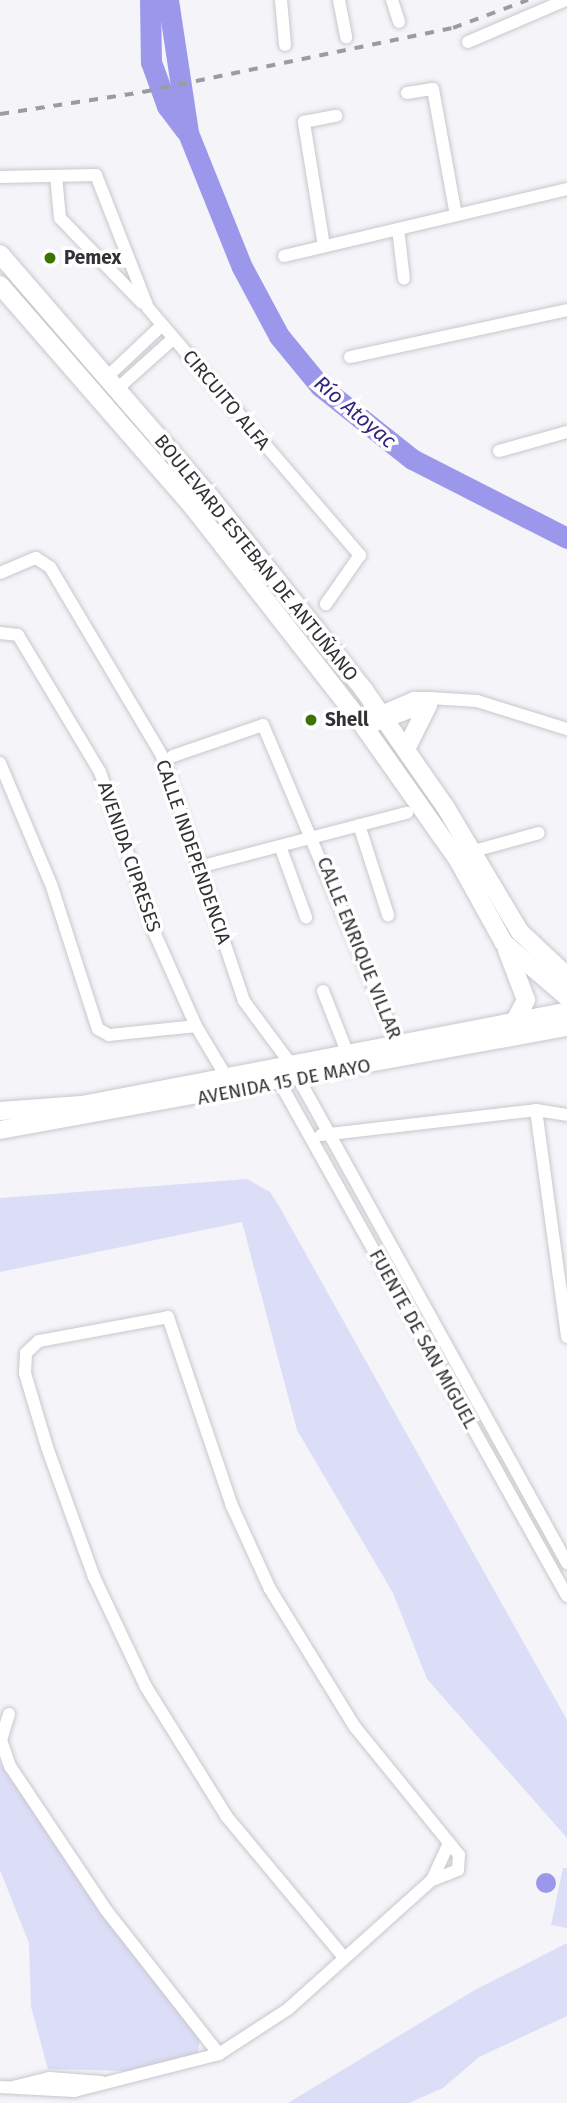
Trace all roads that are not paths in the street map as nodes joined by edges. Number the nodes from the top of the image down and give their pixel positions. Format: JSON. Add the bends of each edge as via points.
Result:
{"nodes":[{"id":1,"x":281,"y":0,"type":"edge"},
{"id":2,"x":339,"y":0,"type":"edge"},
{"id":3,"x":392,"y":0,"type":"edge"},
{"id":4,"x":566,"y":0,"type":"edge"},
{"id":5,"x":399,"y":22,"type":"dead end"},
{"id":6,"x":346,"y":37,"type":"dead end"},
{"id":7,"x":468,"y":42,"type":"dead end"},
{"id":8,"x":285,"y":45,"type":"dead end"},
{"id":9,"x":407,"y":93,"type":"dead end"},
{"id":10,"x":336,"y":116,"type":"dead end"},
{"id":11,"x":56,"y":176,"type":"junction"},
{"id":12,"x":0,"y":177,"type":"edge"},
{"id":13,"x":567,"y":188,"type":"edge"},
{"id":14,"x":456,"y":215,"type":"junction"},
{"id":15,"x":398,"y":229,"type":"junction"},
{"id":16,"x":324,"y":246,"type":"junction"},
{"id":17,"x":0,"y":254,"type":"edge"},
{"id":18,"x":284,"y":256,"type":"dead end"},
{"id":19,"x":404,"y":279,"type":"dead end"},
{"id":20,"x":0,"y":285,"type":"edge"},
{"id":21,"x":148,"y":308,"type":"junction"},
{"id":22,"x":567,"y":310,"type":"edge"},
{"id":23,"x":162,"y":325,"type":"junction"},
{"id":24,"x":174,"y":338,"type":"junction"},
{"id":25,"x":350,"y":357,"type":"dead end"},
{"id":26,"x":112,"y":383,"type":"junction"},
{"id":27,"x":567,"y":432,"type":"edge"},
{"id":28,"x":499,"y":451,"type":"dead end"},
{"id":29,"x":0,"y":573,"type":"edge"},
{"id":30,"x":326,"y":604,"type":"dead end"},
{"id":31,"x":6,"y":632,"type":"edge"},
{"id":32,"x":435,"y":702,"type":"junction"},
{"id":33,"x":382,"y":715,"type":"junction"},
{"id":34,"x":363,"y":725,"type":"junction"},
{"id":35,"x":567,"y":729,"type":"edge"},
{"id":36,"x":406,"y":749,"type":"junction"},
{"id":37,"x":173,"y":756,"type":"dead end"},
{"id":38,"x":0,"y":763,"type":"edge"},
{"id":39,"x":407,"y":813,"type":"dead end"},
{"id":40,"x":359,"y":825,"type":"junction"},
{"id":41,"x":539,"y":833,"type":"dead end"},
{"id":42,"x":314,"y":837,"type":"junction"},
{"id":43,"x":281,"y":846,"type":"junction"},
{"id":44,"x":474,"y":851,"type":"junction"},
{"id":45,"x":199,"y":867,"type":"junction"},
{"id":46,"x":388,"y":915,"type":"dead end"},
{"id":47,"x":306,"y":917,"type":"dead end"},
{"id":48,"x":504,"y":943,"type":"junction"},
{"id":49,"x":567,"y":976,"type":"edge"},
{"id":50,"x":323,"y":991,"type":"dead end"},
{"id":51,"x":567,"y":997,"type":"edge"},
{"id":52,"x":567,"y":1012,"type":"edge"},
{"id":53,"x":515,"y":1021,"type":"junction"},
{"id":54,"x":196,"y":1026,"type":"junction"},
{"id":55,"x":567,"y":1027,"type":"edge"},
{"id":56,"x":397,"y":1042,"type":"junction"},
{"id":57,"x":347,"y":1052,"type":"junction"},
{"id":58,"x":405,"y":1059,"type":"junction"},
{"id":59,"x":284,"y":1073,"type":"junction"},
{"id":60,"x":231,"y":1084,"type":"junction"},
{"id":61,"x":536,"y":1110,"type":"junction"},
{"id":62,"x":0,"y":1111,"type":"edge"},
{"id":63,"x":567,"y":1115,"type":"edge"},
{"id":64,"x":0,"y":1130,"type":"edge"},
{"id":65,"x":307,"y":1134,"type":"junction"},
{"id":66,"x":328,"y":1135,"type":"junction"},
{"id":67,"x":567,"y":1337,"type":"edge"},
{"id":68,"x":567,"y":1563,"type":"edge"},
{"id":69,"x":567,"y":1596,"type":"edge"},
{"id":70,"x":9,"y":1714,"type":"dead end"},
{"id":71,"x":449,"y":1843,"type":"junction"},
{"id":72,"x":432,"y":1880,"type":"junction"},
{"id":73,"x":342,"y":1955,"type":"junction"},
{"id":74,"x":219,"y":2054,"type":"junction"},
{"id":75,"x":6,"y":2087,"type":"edge"}],
"edges":[{"from":1,"to":8,"type":"street"},
{"from":2,"to":6,"type":"street"},
{"from":3,"to":5,"type":"street"},
{"from":4,"to":7,"type":"street"},
{"from":9,"to":14,"type":"street","via":[[433,89]]},
{"from":10,"to":16,"type":"street","via":[[304,122]]},
{"from":11,"to":12,"type":"street"},
{"from":11,"to":21,"type":"street","via":[[60,218]]},
{"from":11,"to":21,"type":"street","name":"CIRCUITO ALFA","via":[[96,175]]},
{"from":13,"to":14,"type":"street"},
{"from":14,"to":15,"type":"street"},
{"from":15,"to":16,"type":"street"},
{"from":15,"to":19,"type":"street"},
{"from":16,"to":18,"type":"street"},
{"from":17,"to":26,"type":"main road","name":"BOULEVARD ESTEBAN DE ANTUÑANO"},
{"from":20,"to":34,"type":"main road","name":"BOULEVARD ESTEBAN DE ANTUÑANO","via":[[194,507]]},
{"from":21,"to":23,"type":"street","name":"CIRCUITO ALFA"},
{"from":22,"to":25,"type":"street"},
{"from":23,"to":24,"type":"street","name":"CIRCUITO ALFA"},
{"from":23,"to":26,"type":"street"},
{"from":24,"to":26,"type":"street"},
{"from":24,"to":30,"type":"street","name":"CIRCUITO ALFA","via":[[360,555]]},
{"from":26,"to":33,"type":"main road","name":"BOULEVARD ESTEBAN DE ANTUÑANO"},
{"from":27,"to":28,"type":"street"},
{"from":29,"to":45,"type":"street","name":"CALLE INDEPENDENCIA","via":[[36,558],[50,567],[162,756]]},
{"from":31,"to":54,"type":"street","name":"AVENIDA CIPRESES","via":[[100,772],[155,934]]},
{"from":32,"to":33,"type":"street"},
{"from":32,"to":35,"type":"street","via":[[477,701]]},
{"from":32,"to":36,"type":"main road"},
{"from":33,"to":34,"type":"street"},
{"from":33,"to":36,"type":"main road","name":"BOULEVARD ESTEBAN DE ANTUÑANO"},
{"from":34,"to":48,"type":"main road","name":"BOULEVARD ESTEBAN DE ANTUÑANO","via":[[458,860]]},
{"from":36,"to":44,"type":"main road","name":"BOULEVARD ESTEBAN DE ANTUÑANO"},
{"from":37,"to":42,"type":"street","name":"CALLE ENRIQUE VILLAR","via":[[263,725]]},
{"from":38,"to":54,"type":"street","via":[[52,887],[98,1029],[109,1035]]},
{"from":39,"to":40,"type":"street"},
{"from":40,"to":42,"type":"street"},
{"from":40,"to":46,"type":"street"},
{"from":41,"to":44,"type":"street"},
{"from":42,"to":43,"type":"street"},
{"from":42,"to":56,"type":"street","name":"CALLE ENRIQUE VILLAR"},
{"from":43,"to":45,"type":"street"},
{"from":43,"to":47,"type":"street"},
{"from":44,"to":49,"type":"main road","name":"BOULEVARD ESTEBAN DE ANTUÑANO","via":[[520,932]]},
{"from":45,"to":59,"type":"street","name":"CALLE INDEPENDENCIA","via":[[244,1002]]},
{"from":48,"to":51,"type":"main road","name":"BOULEVARD ESTEBAN DE ANTUÑANO"},
{"from":48,"to":53,"type":"main road","via":[[526,1000]]},
{"from":50,"to":57,"type":"street"},
{"from":52,"to":53,"type":"main road","name":"AVENIDA 15 DE MAYO"},
{"from":53,"to":56,"type":"main road","name":"AVENIDA 15 DE MAYO"},
{"from":54,"to":60,"type":"street","name":"AVENIDA CIPRESES"},
{"from":55,"to":58,"type":"main road","name":"AVENIDA 15 DE MAYO"},
{"from":56,"to":57,"type":"main road","name":"AVENIDA 15 DE MAYO"},
{"from":56,"to":58,"type":"street","name":"CALLE ENRIQUE VILLAR"},
{"from":57,"to":59,"type":"main road","name":"AVENIDA 15 DE MAYO"},
{"from":58,"to":59,"type":"main road","name":"AVENIDA 15 DE MAYO"},
{"from":59,"to":60,"type":"main road","name":"AVENIDA 15 DE MAYO"},
{"from":59,"to":65,"type":"street","name":"FUENTE DE SAN MIGUEL"},
{"from":59,"to":66,"type":"street","name":"FUENTE DE SAN MIGUEL"},
{"from":60,"to":62,"type":"main road","name":"AVENIDA 15 DE MAYO","via":[[82,1105]]},
{"from":60,"to":64,"type":"main road","name":"AVENIDA 15 DE MAYO"},
{"from":61,"to":63,"type":"street"},
{"from":61,"to":66,"type":"street"},
{"from":61,"to":67,"type":"street"},
{"from":65,"to":66,"type":"street"},
{"from":65,"to":69,"type":"street","name":"FUENTE DE SAN MIGUEL"},
{"from":66,"to":68,"type":"street","name":"FUENTE DE SAN MIGUEL"},
{"from":70,"to":74,"type":"street","via":[[1,1740],[10,1766],[106,1910]]},
{"from":71,"to":72,"type":"street"},
{"from":71,"to":72,"type":"street","via":[[459,1855],[458,1870]]},
{"from":71,"to":73,"type":"street","via":[[355,1727],[270,1589],[232,1506],[168,1317],[38,1340],[26,1353],[25,1373],[47,1447],[94,1577],[146,1687],[227,1817]]},
{"from":72,"to":73,"type":"street"},
{"from":73,"to":74,"type":"street","via":[[288,2009]]},
{"from":74,"to":75,"type":"street","via":[[104,2082],[50,2078]]}]}
